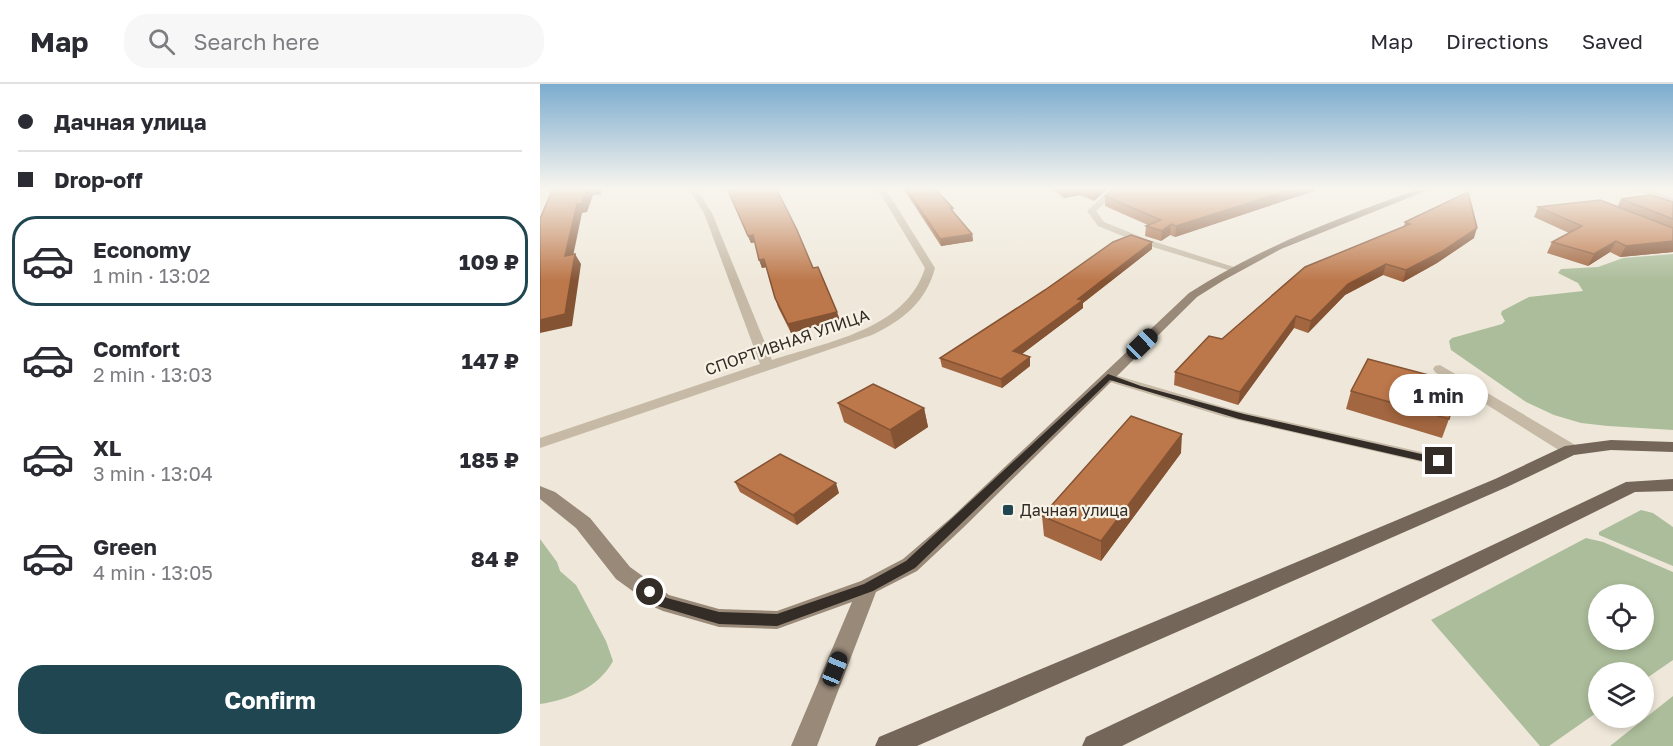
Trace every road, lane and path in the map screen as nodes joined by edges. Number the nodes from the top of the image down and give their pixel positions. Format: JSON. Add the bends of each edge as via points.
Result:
{"nodes":[{"id":1,"x":710,"y":219,"type":"edge"},
{"id":2,"x":900,"y":219,"type":"edge"},
{"id":3,"x":1097,"y":219,"type":"edge"},
{"id":4,"x":1345,"y":219,"type":"edge"},
{"id":5,"x":1232,"y":268,"type":"junction"},
{"id":6,"x":768,"y":366,"type":"junction"},
{"id":7,"x":1440,"y":369,"type":"dead end"},
{"id":8,"x":1108,"y":376,"type":"junction"},
{"id":9,"x":540,"y":443,"type":"edge"},
{"id":10,"x":1673,"y":447,"type":"edge"},
{"id":11,"x":1571,"y":450,"type":"junction"},
{"id":12,"x":1439,"y":461,"type":"dead end"},
{"id":13,"x":1673,"y":485,"type":"edge"},
{"id":14,"x":540,"y":492,"type":"edge"},
{"id":15,"x":868,"y":587,"type":"junction"},
{"id":16,"x":804,"y":746,"type":"edge"},
{"id":17,"x":888,"y":746,"type":"edge"},
{"id":18,"x":1095,"y":746,"type":"edge"}],
"edges":[{"from":1,"to":6,"type":"street"},
{"from":2,"to":6,"type":"street","name":"СПОРТИВНАЯ УЛИЦА","via":[[930,268],[914,302],[901,315],[868,332]]},
{"from":3,"to":5,"type":"street","via":[[1143,242]]},
{"from":4,"to":5,"type":"street"},
{"from":5,"to":8,"type":"street","via":[[1192,295]]},
{"from":6,"to":9,"type":"street","name":"СПОРТИВНАЯ УЛИЦА"},
{"from":7,"to":11,"type":"street"},
{"from":8,"to":12,"type":"street","via":[[1243,417]]},
{"from":8,"to":15,"type":"street","via":[[910,565]]},
{"from":10,"to":11,"type":"main road","via":[[1611,445]]},
{"from":11,"to":17,"type":"main road"},
{"from":13,"to":18,"type":"main road","via":[[1632,486]]},
{"from":14,"to":15,"type":"street","via":[[583,523],[623,573],[663,602],[719,618],[777,620]]},
{"from":15,"to":16,"type":"street"}]}
